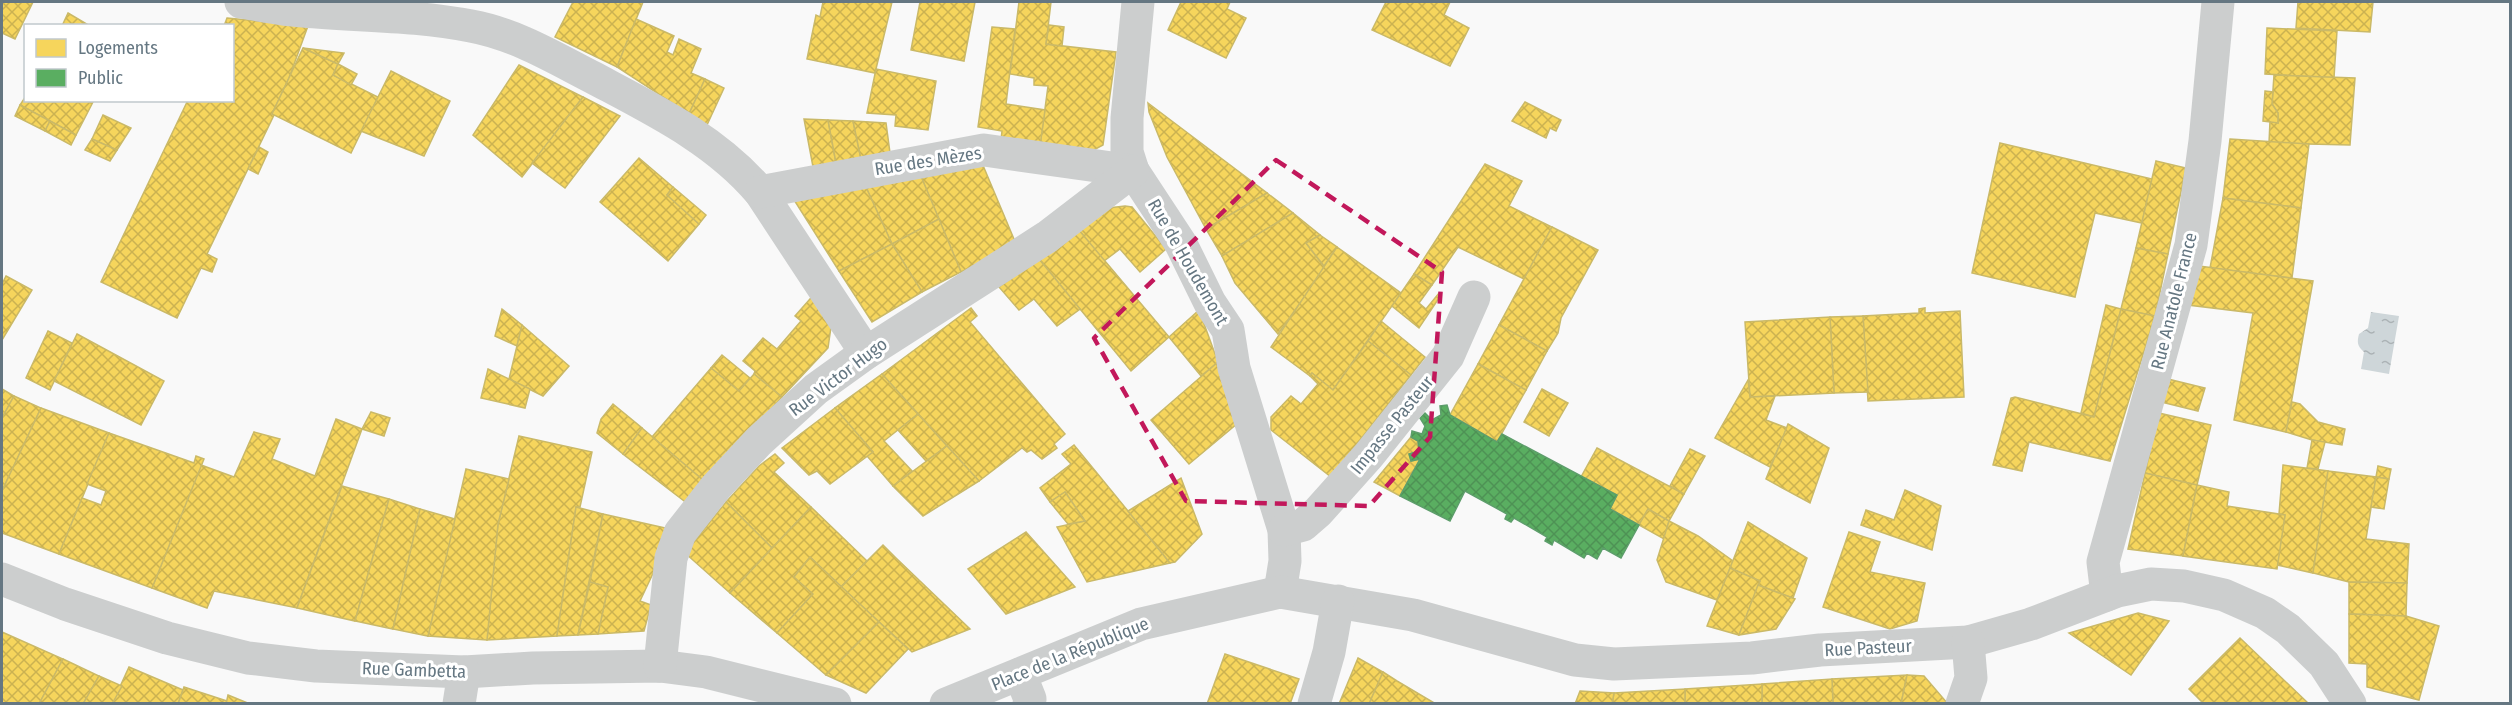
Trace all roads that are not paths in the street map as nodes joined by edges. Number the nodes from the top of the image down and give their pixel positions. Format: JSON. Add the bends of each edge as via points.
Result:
{"nodes":[{"id":1,"x":241,"y":2,"type":"edge"},
{"id":2,"x":1138,"y":2,"type":"edge"},
{"id":3,"x":2218,"y":2,"type":"edge"},
{"id":4,"x":1132,"y":171,"type":"junction"},
{"id":5,"x":760,"y":192,"type":"junction"},
{"id":6,"x":1474,"y":297,"type":"dead end"},
{"id":7,"x":866,"y":352,"type":"junction"},
{"id":8,"x":1284,"y":530,"type":"junction"},
{"id":9,"x":2,"y":579,"type":"edge"},
{"id":10,"x":1280,"y":592,"type":"junction"},
{"id":11,"x":2107,"y":595,"type":"junction"},
{"id":12,"x":1338,"y":601,"type":"junction"},
{"id":13,"x":1968,"y":642,"type":"junction"},
{"id":14,"x":660,"y":666,"type":"junction"},
{"id":15,"x":461,"y":688,"type":"edge"},
{"id":16,"x":1024,"y":689,"type":"edge"},
{"id":17,"x":836,"y":704,"type":"edge"},
{"id":18,"x":946,"y":704,"type":"edge"},
{"id":19,"x":1314,"y":704,"type":"edge"},
{"id":20,"x":1962,"y":704,"type":"edge"},
{"id":21,"x":2350,"y":704,"type":"edge"}],
"edges":[{"from":1,"to":5,"type":"street","via":[[301,11],[443,21],[500,33],[662,114],[713,148]]},
{"from":2,"to":4,"type":"street","name":"Rue de Houdemont","via":[[1127,118],[1127,152]]},
{"from":3,"to":11,"type":"street","name":"Rue Anatole France","via":[[2191,245],[2103,562]]},
{"from":4,"to":5,"type":"street","name":"Rue des Mèzes","via":[[984,150]]},
{"from":4,"to":7,"type":"street","name":"Rue Victor Hugo","via":[[1047,237]]},
{"from":4,"to":8,"type":"street","name":"Rue de Houdemont","via":[[1181,244],[1228,330],[1234,368]]},
{"from":5,"to":7,"type":"street"},
{"from":6,"to":8,"type":"street","name":"Impasse Pasteur","via":[[1448,356],[1369,455],[1318,512],[1303,525]]},
{"from":7,"to":14,"type":"street","name":"Rue Victor Hugo","via":[[816,389],[759,441],[680,533],[671,558]]},
{"from":8,"to":10,"type":"street","name":"Rue de Houdemont"},
{"from":9,"to":15,"type":"street","name":"Rue Gambetta","via":[[167,638],[248,658]]},
{"from":10,"to":12,"type":"street","name":"Place de la République"},
{"from":10,"to":16,"type":"street","name":"Place de la République","via":[[1141,624]]},
{"from":11,"to":13,"type":"street","name":"Rue Pasteur","via":[[2031,624]]},
{"from":11,"to":21,"type":"street","name":"Rue Pasteur","via":[[2151,584],[2204,590],[2245,603],[2288,629],[2306,646],[2324,664]]},
{"from":12,"to":13,"type":"street","name":"Rue Pasteur","via":[[1413,615],[1575,660],[1614,664]]},
{"from":12,"to":19,"type":"street"},
{"from":13,"to":20,"type":"street","via":[[1971,678]]},
{"from":14,"to":15,"type":"street","name":"Rue Gambetta"},
{"from":14,"to":17,"type":"street","name":"Rue Gambetta","via":[[706,672]]},
{"from":16,"to":18,"type":"street","name":"Place de la République"}]}
